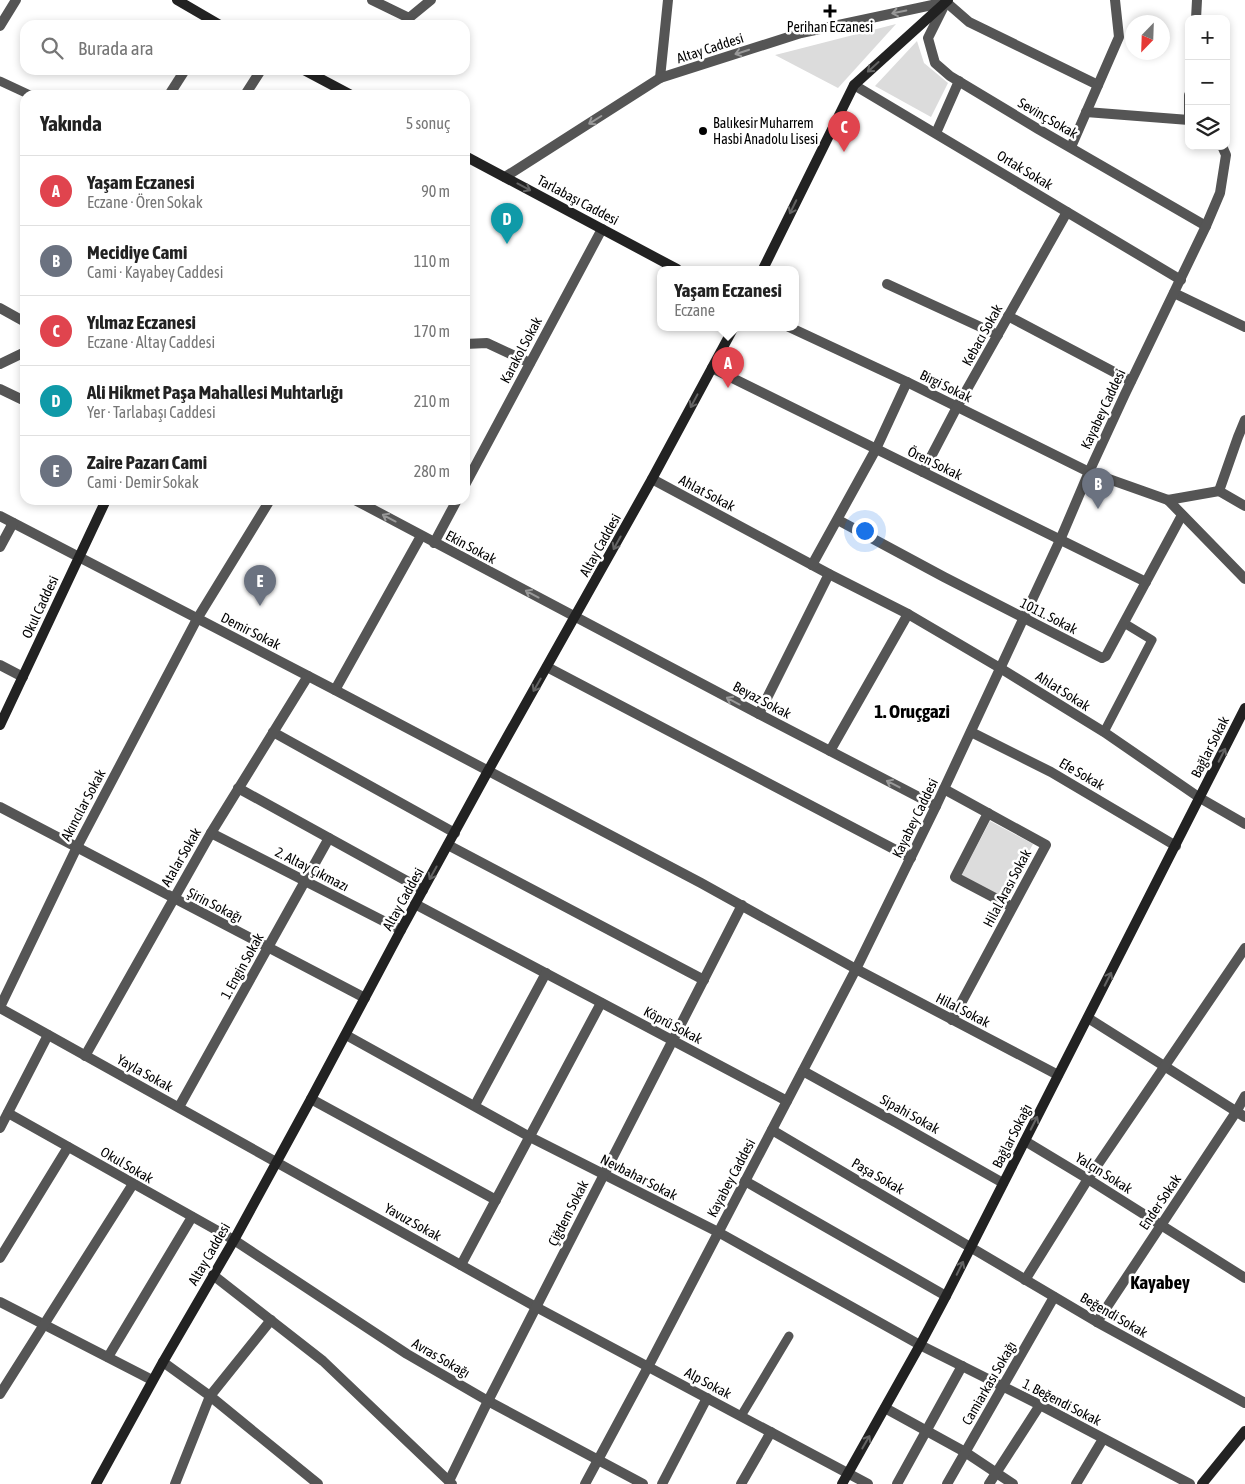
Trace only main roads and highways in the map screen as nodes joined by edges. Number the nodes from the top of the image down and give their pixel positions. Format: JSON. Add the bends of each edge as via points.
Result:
{"nodes":[{"id":1,"x":177,"y":0,"type":"edge"},
{"id":2,"x":947,"y":1,"type":"edge"},
{"id":3,"x":192,"y":4,"type":"edge"},
{"id":4,"x":212,"y":20,"type":"edge"},
{"id":5,"x":313,"y":75,"type":"edge"},
{"id":6,"x":342,"y":90,"type":"edge"},
{"id":7,"x":470,"y":159,"type":"edge"},
{"id":8,"x":671,"y":266,"type":"edge"},
{"id":9,"x":764,"y":266,"type":"edge"},
{"id":10,"x":732,"y":331,"type":"edge"},
{"id":11,"x":104,"y":505,"type":"edge"},
{"id":12,"x":1245,"y":710,"type":"edge"},
{"id":13,"x":0,"y":725,"type":"edge"},
{"id":14,"x":1200,"y":798,"type":"joint"},
{"id":15,"x":1245,"y":1431,"type":"edge"},
{"id":16,"x":96,"y":1484,"type":"edge"},
{"id":17,"x":842,"y":1484,"type":"edge"},
{"id":18,"x":1202,"y":1484,"type":"edge"}],
"edges":[{"from":1,"to":3,"type":"main road"},
{"from":2,"to":9,"type":"main road","one_way":true,"via":[[854,85]]},
{"from":3,"to":4,"type":"main road"},
{"from":5,"to":6,"type":"main road"},
{"from":7,"to":8,"type":"main road","name":"Tarlabaşı Caddesi","one_way":true},
{"from":10,"to":16,"type":"main road","name":"Altay Caddesi","one_way":true,"via":[[488,771],[234,1240]]},
{"from":11,"to":13,"type":"main road","name":"Okul Caddesi"},
{"from":14,"to":12,"type":"main road","name":"Bağlar Sokak","one_way":true},
{"from":17,"to":14,"type":"main road","name":"Bağlar Sokağı","one_way":true,"via":[[920,1346]]},
{"from":15,"to":18,"type":"main road"}]}
